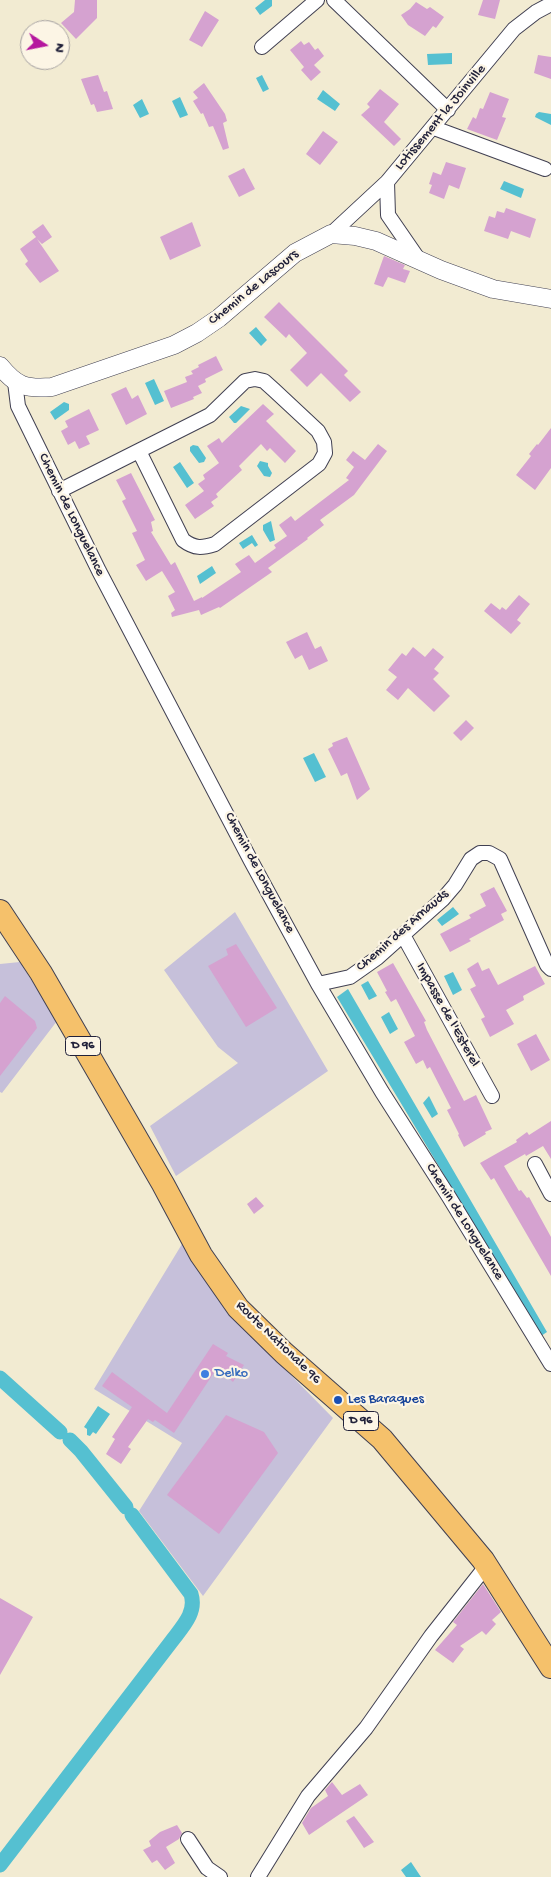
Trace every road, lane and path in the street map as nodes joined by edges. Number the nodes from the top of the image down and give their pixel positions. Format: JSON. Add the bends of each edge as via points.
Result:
{"nodes":[{"id":1,"x":317,"y":0,"type":"edge"},
{"id":2,"x":334,"y":0,"type":"edge"},
{"id":3,"x":551,"y":4,"type":"edge"},
{"id":4,"x":262,"y":47,"type":"dead end"},
{"id":5,"x":448,"y":110,"type":"junction"},
{"id":6,"x":434,"y":128,"type":"junction"},
{"id":7,"x":545,"y":169,"type":"dead end"},
{"id":8,"x":387,"y":182,"type":"junction"},
{"id":9,"x":330,"y":234,"type":"junction"},
{"id":10,"x":419,"y":260,"type":"junction"},
{"id":11,"x":551,"y":299,"type":"edge"},
{"id":12,"x":0,"y":366,"type":"edge"},
{"id":13,"x":15,"y":382,"type":"junction"},
{"id":14,"x":139,"y":451,"type":"junction"},
{"id":15,"x":60,"y":491,"type":"junction"},
{"id":16,"x":0,"y":911,"type":"edge"},
{"id":17,"x":403,"y":935,"type":"junction"},
{"id":18,"x":551,"y":969,"type":"edge"},
{"id":19,"x":318,"y":984,"type":"junction"},
{"id":20,"x":492,"y":1096,"type":"dead end"},
{"id":21,"x":535,"y":1164,"type":"dead end"},
{"id":22,"x":551,"y":1194,"type":"edge"},
{"id":23,"x":549,"y":1357,"type":"edge"},
{"id":24,"x":486,"y":1565,"type":"junction"},
{"id":25,"x":551,"y":1667,"type":"edge"},
{"id":26,"x":188,"y":1839,"type":"dead end"},
{"id":27,"x":220,"y":1877,"type":"edge"},
{"id":28,"x":258,"y":1877,"type":"edge"}],
"edges":[{"from":1,"to":4,"type":"street"},
{"from":2,"to":5,"type":"street"},
{"from":3,"to":5,"type":"street","name":"Lotissement la Joinville","via":[[514,29]]},
{"from":5,"to":6,"type":"street","name":"Lotissement la Joinville"},
{"from":6,"to":7,"type":"street"},
{"from":6,"to":8,"type":"street","name":"Lotissement la Joinville"},
{"from":8,"to":9,"type":"street","name":"Lotissement la Joinville"},
{"from":8,"to":10,"type":"street","via":[[388,215]]},
{"from":9,"to":10,"type":"street","via":[[376,242]]},
{"from":9,"to":13,"type":"street","name":"Chemin de Lascours","via":[[295,253],[218,318],[174,345],[52,387],[32,388]]},
{"from":10,"to":11,"type":"street","via":[[493,289]]},
{"from":12,"to":13,"type":"street"},
{"from":13,"to":15,"type":"street","name":"Chemin de Longuelance","via":[[18,406]]},
{"from":14,"to":14,"type":"street","via":[[184,540],[192,547],[203,548],[215,544],[319,464],[325,454],[324,442],[318,431],[269,385],[255,379],[245,381],[210,415]]},
{"from":14,"to":15,"type":"street"},
{"from":15,"to":19,"type":"street","name":"Chemin de Longuelance","via":[[99,571]]},
{"from":16,"to":24,"type":"main road","name":"Route Nationale 96","number":"D 96","via":[[41,973],[201,1255],[238,1308],[382,1439]]},
{"from":17,"to":18,"type":"street","name":"Chemin des Arnauds","via":[[443,899],[471,859],[480,853],[489,853],[500,859]]},
{"from":17,"to":19,"type":"street","name":"Chemin des Arnauds","via":[[350,978]]},
{"from":17,"to":20,"type":"street","name":"Impasse de l'Esterel"},
{"from":19,"to":23,"type":"street","name":"Chemin de Longuelance"},
{"from":21,"to":22,"type":"street"},
{"from":24,"to":25,"type":"main road","name":"Route Nationale 96","number":"D 96"},
{"from":24,"to":28,"type":"street","via":[[366,1728],[308,1796]]},
{"from":26,"to":27,"type":"street","via":[[207,1868]]}]}
